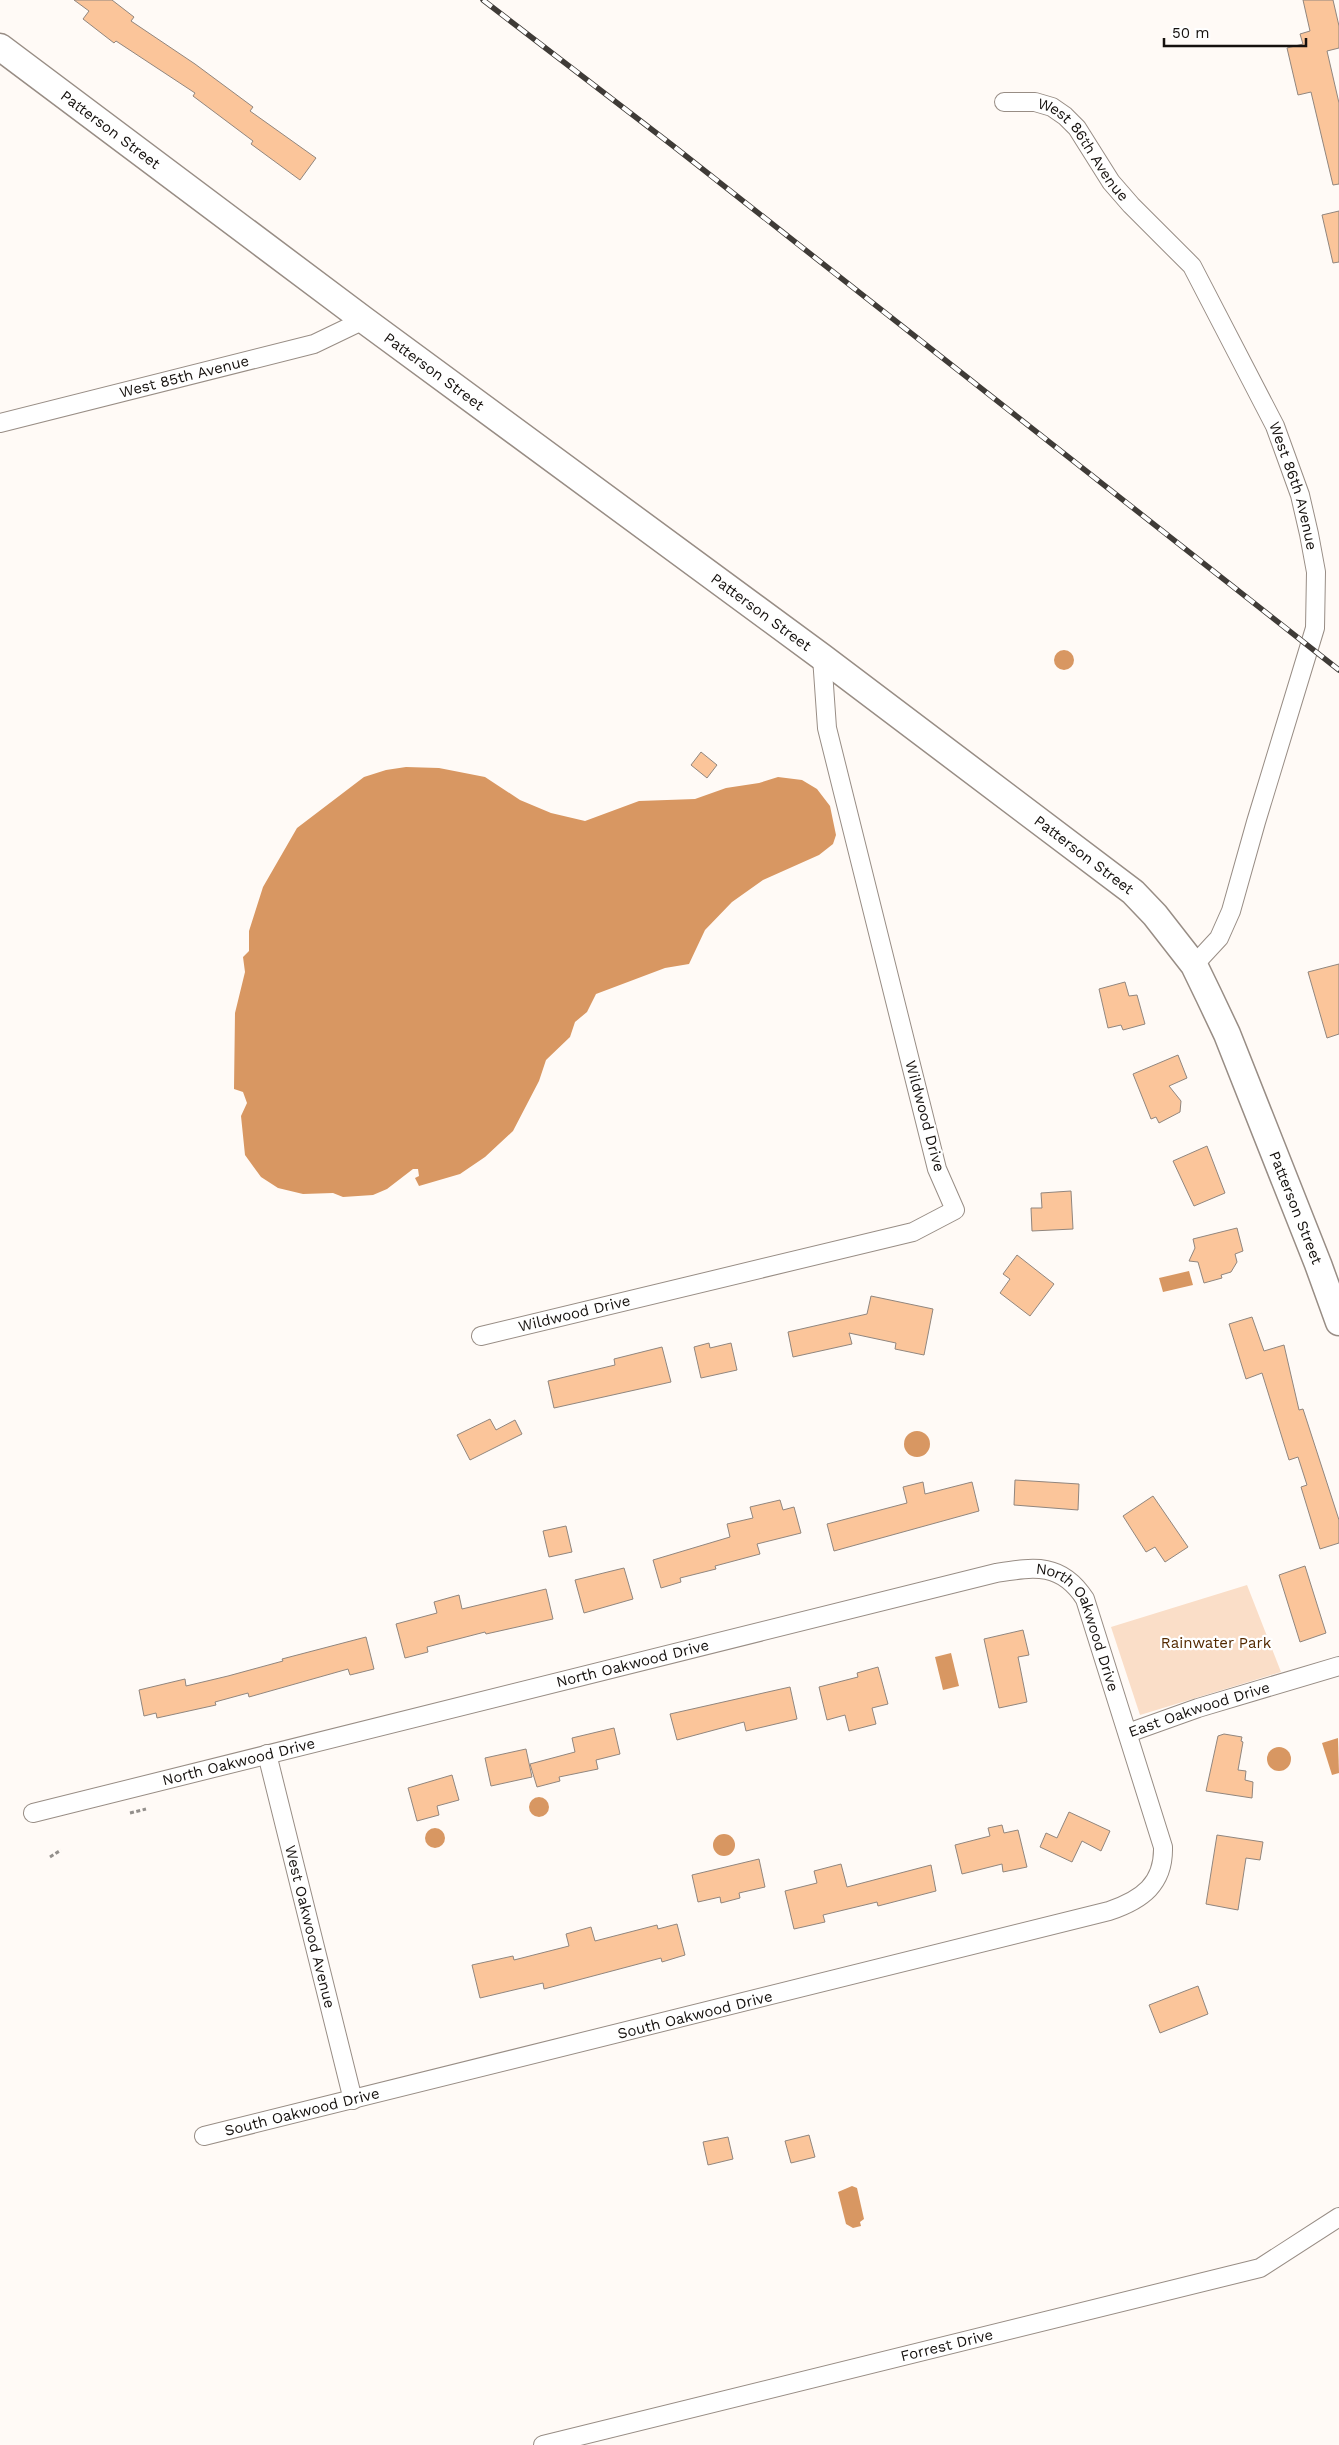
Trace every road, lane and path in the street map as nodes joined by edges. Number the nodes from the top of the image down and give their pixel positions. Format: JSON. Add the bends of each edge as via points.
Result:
{"nodes":[{"id":1,"x":0,"y":47,"type":"edge"},
{"id":2,"x":1004,"y":102,"type":"dead end"},
{"id":3,"x":364,"y":320,"type":"junction"},
{"id":4,"x":0,"y":424,"type":"edge"},
{"id":5,"x":822,"y":657,"type":"junction"},
{"id":6,"x":1194,"y":965,"type":"junction"},
{"id":7,"x":1339,"y":1322,"type":"edge"},
{"id":8,"x":481,"y":1336,"type":"dead end"},
{"id":9,"x":1339,"y":1666,"type":"edge"},
{"id":10,"x":1128,"y":1733,"type":"junction"},
{"id":11,"x":267,"y":1754,"type":"junction"},
{"id":12,"x":146,"y":1809,"type":"dead end"},
{"id":13,"x":33,"y":1813,"type":"dead end"},
{"id":14,"x":130,"y":1813,"type":"dead end"},
{"id":15,"x":61,"y":1850,"type":"dead end"},
{"id":16,"x":50,"y":1857,"type":"dead end"},
{"id":17,"x":1163,"y":1861,"type":"joint"},
{"id":18,"x":352,"y":2100,"type":"junction"},
{"id":19,"x":204,"y":2136,"type":"dead end"},
{"id":20,"x":1339,"y":2217,"type":"edge"},
{"id":21,"x":543,"y":2445,"type":"edge"}],
"edges":[{"from":1,"to":3,"type":"street","name":"Patterson Street"},
{"from":2,"to":6,"type":"street","name":"West 86th Avenue","via":[[1035,102],[1052,107],[1065,116],[1077,128],[1111,182],[1192,266],[1275,426],[1297,486],[1309,534],[1316,572],[1316,628],[1258,812],[1231,911],[1219,938]]},
{"from":3,"to":4,"type":"street","name":"West 85th Avenue","via":[[314,344]]},
{"from":3,"to":5,"type":"street","name":"Patterson Street"},
{"from":5,"to":6,"type":"street","name":"Patterson Street","via":[[1126,886],[1155,914]]},
{"from":5,"to":8,"type":"street","name":"Wildwood Drive","via":[[826,728],[937,1169],[955,1210],[913,1232]]},
{"from":6,"to":7,"type":"street","name":"Patterson Street","via":[[1227,1034]]},
{"from":9,"to":10,"type":"street","name":"East Oakwood Drive","via":[[1198,1708]]},
{"from":10,"to":11,"type":"street","name":"North Oakwood Drive","via":[[1085,1599],[1076,1584],[1056,1572],[1032,1567],[996,1573]]},
{"from":10,"to":17,"type":"street","name":"East Oakwood Drive","via":[[1163,1847]]},
{"from":11,"to":13,"type":"street","name":"North Oakwood Drive"},
{"from":11,"to":18,"type":"street","name":"West Oakwood Avenue"},
{"from":12,"to":14,"type":"path"},
{"from":15,"to":16,"type":"path"},
{"from":17,"to":18,"type":"street","name":"South Oakwood Drive","via":[[1157,1880],[1142,1894],[1129,1904],[1109,1911]]},
{"from":18,"to":19,"type":"street","name":"South Oakwood Drive"},
{"from":20,"to":21,"type":"street","name":"Forrest Drive","via":[[1260,2268]]}]}
